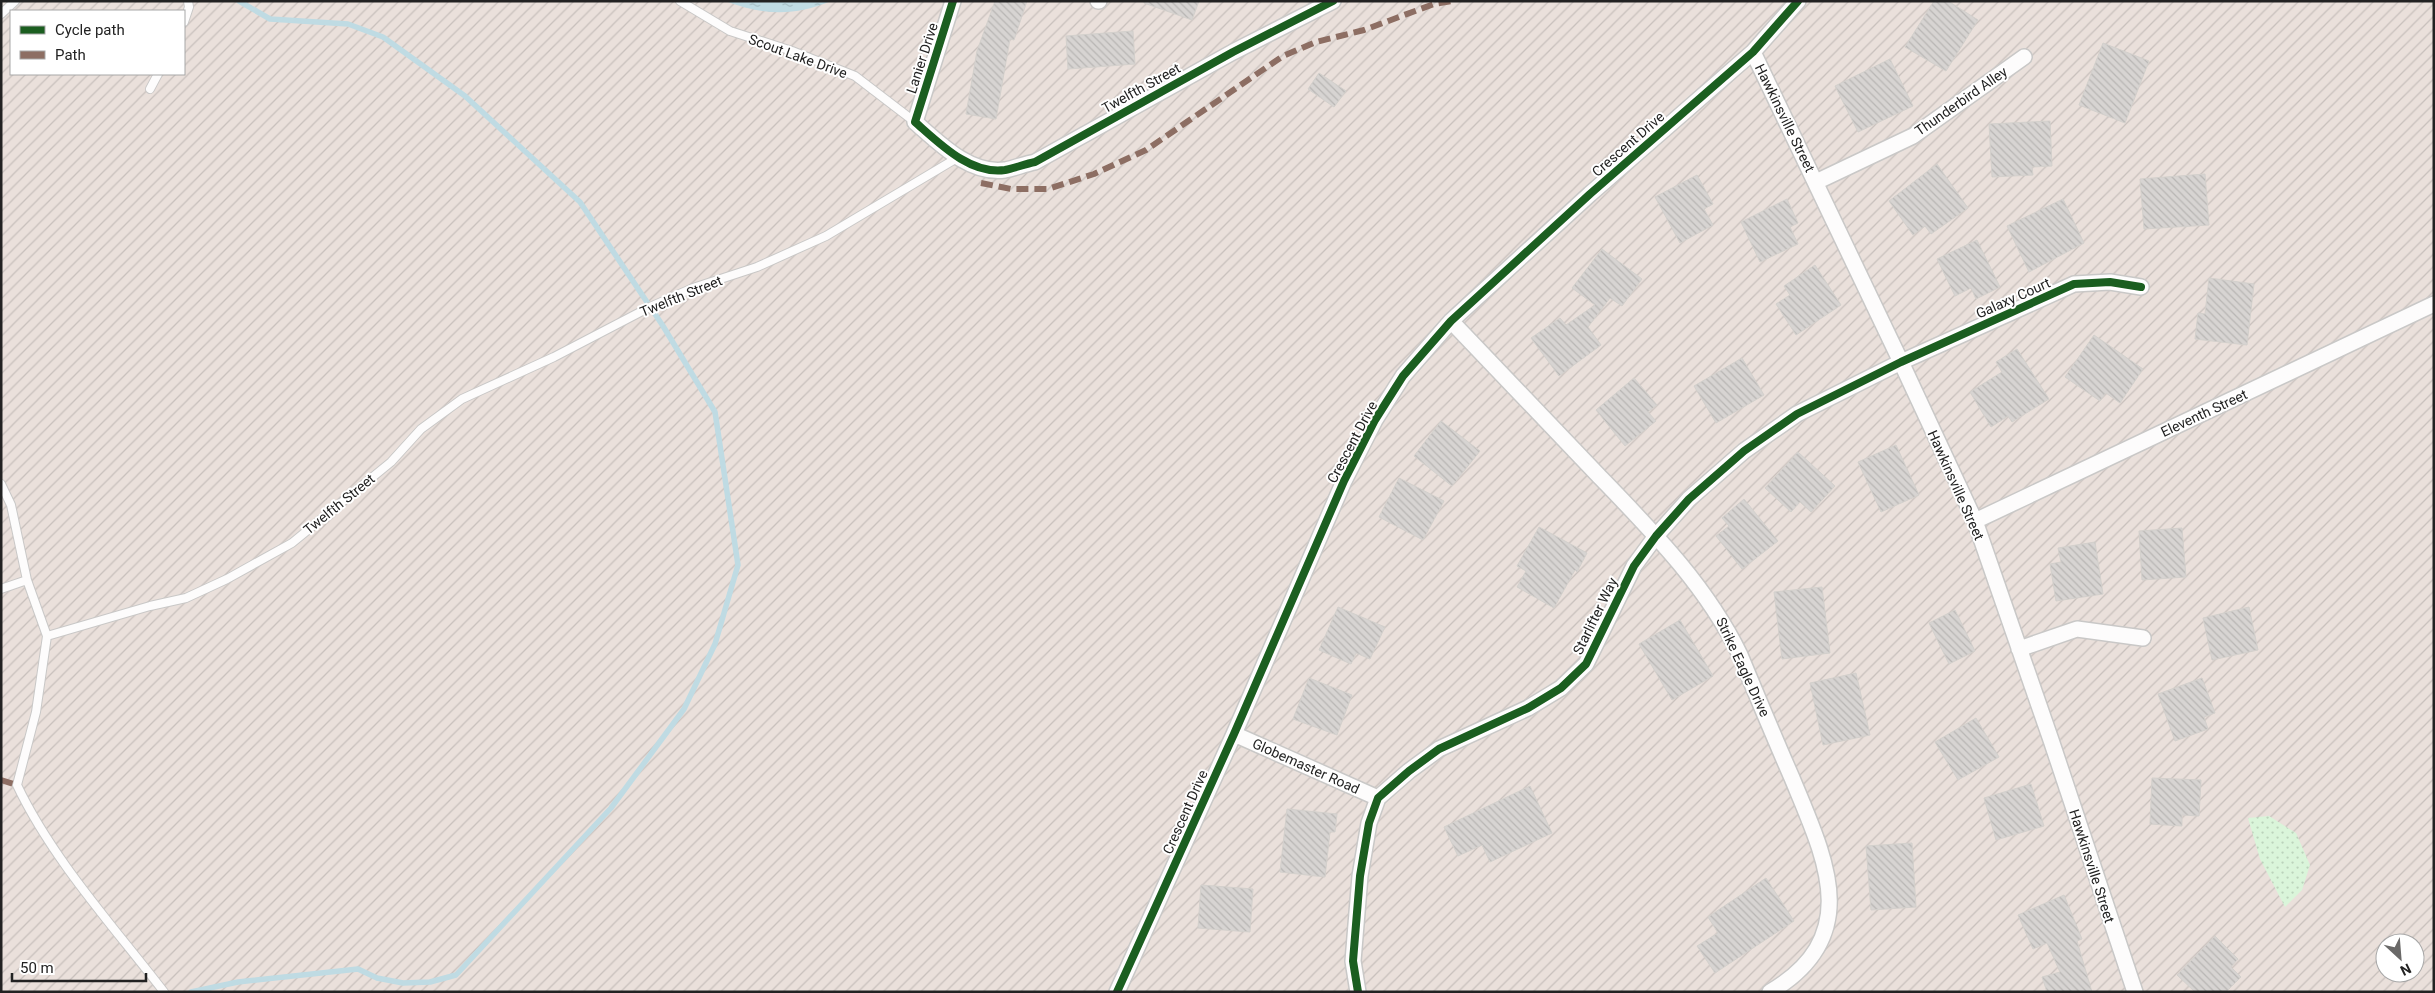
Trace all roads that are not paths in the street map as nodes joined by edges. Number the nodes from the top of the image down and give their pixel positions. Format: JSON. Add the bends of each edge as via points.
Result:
{"nodes":[{"id":1,"x":15,"y":1,"type":"edge"},
{"id":2,"x":188,"y":1,"type":"edge"},
{"id":3,"x":680,"y":1,"type":"edge"},
{"id":4,"x":953,"y":1,"type":"edge"},
{"id":5,"x":1333,"y":1,"type":"edge"},
{"id":6,"x":1798,"y":1,"type":"edge"},
{"id":7,"x":1,"y":14,"type":"edge"},
{"id":8,"x":185,"y":19,"type":"edge"},
{"id":9,"x":1753,"y":52,"type":"junction"},
{"id":10,"x":2024,"y":57,"type":"dead end"},
{"id":11,"x":157,"y":75,"type":"edge"},
{"id":12,"x":150,"y":89,"type":"dead end"},
{"id":13,"x":915,"y":122,"type":"junction"},
{"id":14,"x":957,"y":158,"type":"junction"},
{"id":15,"x":1816,"y":182,"type":"junction"},
{"id":16,"x":2141,"y":287,"type":"dead end"},
{"id":17,"x":2434,"y":304,"type":"edge"},
{"id":18,"x":1451,"y":322,"type":"junction"},
{"id":19,"x":1901,"y":362,"type":"junction"},
{"id":20,"x":1,"y":484,"type":"edge"},
{"id":21,"x":1974,"y":521,"type":"junction"},
{"id":22,"x":1656,"y":536,"type":"junction"},
{"id":23,"x":27,"y":580,"type":"junction"},
{"id":24,"x":1,"y":589,"type":"edge"},
{"id":25,"x":47,"y":636,"type":"junction"},
{"id":26,"x":2143,"y":638,"type":"dead end"},
{"id":27,"x":2019,"y":649,"type":"junction"},
{"id":28,"x":1234,"y":734,"type":"junction"},
{"id":29,"x":1378,"y":798,"type":"junction"},
{"id":30,"x":164,"y":992,"type":"edge"},
{"id":31,"x":1117,"y":992,"type":"edge"},
{"id":32,"x":1358,"y":992,"type":"edge"},
{"id":33,"x":1770,"y":992,"type":"edge"},
{"id":34,"x":2135,"y":992,"type":"edge"}],
"edges":[{"from":1,"to":7,"type":"lane"},
{"from":2,"to":8,"type":"lane"},
{"from":3,"to":13,"type":"lane","name":"Scout Lake Drive","via":[[730,31],[855,76]]},
{"from":4,"to":13,"type":"street","name":"Lanier Drive"},
{"from":5,"to":14,"type":"street","name":"Twelfth Street","via":[[1035,162],[1003,170],[976,166]]},
{"from":6,"to":9,"type":"street","name":"Crescent Drive"},
{"from":9,"to":15,"type":"street","name":"Hawkinsville Street"},
{"from":9,"to":18,"type":"street","name":"Crescent Drive","via":[[1590,194]]},
{"from":10,"to":15,"type":"street","name":"Thunderbird Alley","via":[[1913,136]]},
{"from":11,"to":12,"type":"lane"},
{"from":13,"to":14,"type":"street","name":"Scout Lake Drive"},
{"from":14,"to":25,"type":"lane","name":"Twelfth Street","via":[[879,206],[793,252],[650,307],[554,357],[462,399],[421,429],[391,462],[292,543],[227,579],[186,598]]},
{"from":15,"to":19,"type":"street","name":"Hawkinsville Street"},
{"from":16,"to":19,"type":"street","name":"Galaxy Court","via":[[2110,282],[2074,284]]},
{"from":17,"to":21,"type":"street","name":"Eleventh Street"},
{"from":18,"to":22,"type":"street","name":"Strike Eagle Drive"},
{"from":18,"to":28,"type":"street","name":"Crescent Drive","via":[[1403,376],[1375,420],[1344,481]]},
{"from":19,"to":21,"type":"street","name":"Hawkinsville Street"},
{"from":19,"to":22,"type":"street","name":"Starlifter Way","via":[[1797,414],[1744,451],[1689,499]]},
{"from":20,"to":23,"type":"lane","via":[[10,505]]},
{"from":21,"to":27,"type":"street","name":"Hawkinsville Street"},
{"from":22,"to":29,"type":"street","name":"Starlifter Way","via":[[1634,566],[1586,664],[1562,688],[1528,708],[1440,749]]},
{"from":22,"to":33,"type":"street","name":"Strike Eagle Drive","via":[[1726,626],[1824,858],[1830,898],[1819,946],[1801,969]]},
{"from":23,"to":24,"type":"lane"},
{"from":23,"to":25,"type":"lane"},
{"from":25,"to":30,"type":"lane","via":[[36,712],[17,786],[31,816],[58,854]]},
{"from":26,"to":27,"type":"street","via":[[2077,629]]},
{"from":27,"to":34,"type":"street","name":"Hawkinsville Street"},
{"from":28,"to":29,"type":"street","name":"Globemaster Road"},
{"from":28,"to":31,"type":"street","name":"Crescent Drive"},
{"from":29,"to":32,"type":"street","name":"Starlifter Way","via":[[1369,824],[1360,876],[1353,961]]}]}
